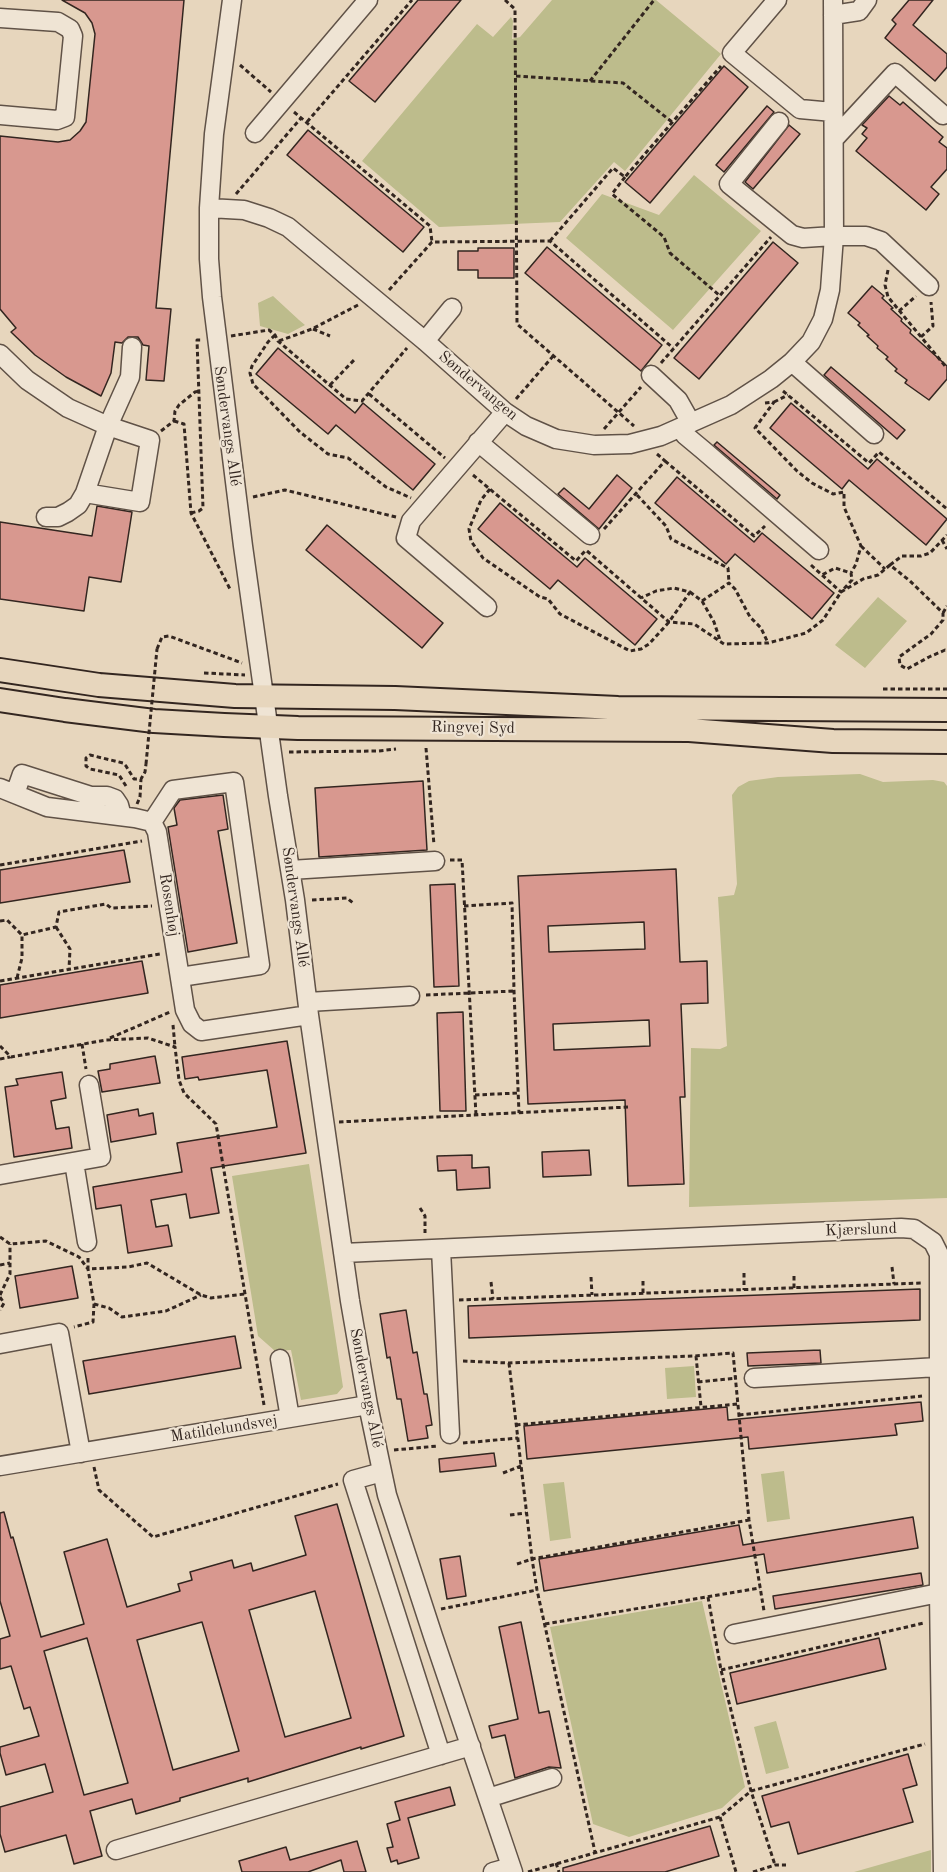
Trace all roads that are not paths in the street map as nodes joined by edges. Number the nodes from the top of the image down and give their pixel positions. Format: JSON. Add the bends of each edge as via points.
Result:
{"nodes":[{"id":1,"x":232,"y":0,"type":"edge"},
{"id":2,"x":368,"y":0,"type":"edge"},
{"id":3,"x":777,"y":0,"type":"edge"},
{"id":4,"x":867,"y":0,"type":"edge"},
{"id":5,"x":833,"y":8,"type":"edge"},
{"id":6,"x":0,"y":18,"type":"edge"},
{"id":7,"x":833,"y":112,"type":"junction"},
{"id":8,"x":943,"y":114,"type":"dead end"},
{"id":9,"x":0,"y":115,"type":"edge"},
{"id":10,"x":779,"y":122,"type":"dead end"},
{"id":11,"x":255,"y":133,"type":"dead end"},
{"id":12,"x":834,"y":139,"type":"junction"},
{"id":13,"x":216,"y":208,"type":"junction"},
{"id":14,"x":834,"y":236,"type":"junction"},
{"id":15,"x":929,"y":286,"type":"road end"},
{"id":16,"x":452,"y":308,"type":"dead end"},
{"id":17,"x":421,"y":338,"type":"junction"},
{"id":18,"x":132,"y":347,"type":"dead end"},
{"id":19,"x":792,"y":362,"type":"junction"},
{"id":20,"x":3,"y":364,"type":"edge"},
{"id":21,"x":651,"y":375,"type":"road end"},
{"id":22,"x":505,"y":412,"type":"junction"},
{"id":23,"x":686,"y":425,"type":"junction"},
{"id":24,"x":108,"y":426,"type":"junction"},
{"id":25,"x":874,"y":434,"type":"dead end"},
{"id":26,"x":478,"y":442,"type":"junction"},
{"id":27,"x":85,"y":494,"type":"junction"},
{"id":28,"x":46,"y":517,"type":"dead end"},
{"id":29,"x":588,"y":542,"type":"road end"},
{"id":30,"x":812,"y":555,"type":"road end"},
{"id":31,"x":487,"y":607,"type":"dead end"},
{"id":32,"x":0,"y":670,"type":"edge"},
{"id":33,"x":264,"y":696,"type":"junction"},
{"id":34,"x":0,"y":700,"type":"edge"},
{"id":35,"x":947,"y":710,"type":"edge"},
{"id":36,"x":268,"y":727,"type":"junction"},
{"id":37,"x":947,"y":742,"type":"edge"},
{"id":38,"x":7,"y":791,"type":"edge"},
{"id":39,"x":138,"y":819,"type":"junction"},
{"id":40,"x":435,"y":861,"type":"road end"},
{"id":41,"x":290,"y":870,"type":"junction"},
{"id":42,"x":180,"y":977,"type":"junction"},
{"id":43,"x":410,"y":996,"type":"road end"},
{"id":44,"x":309,"y":1009,"type":"junction"},
{"id":45,"x":89,"y":1085,"type":"road end"},
{"id":46,"x":74,"y":1162,"type":"junction"},
{"id":47,"x":0,"y":1175,"type":"edge"},
{"id":48,"x":87,"y":1242,"type":"dead end"},
{"id":49,"x":433,"y":1249,"type":"junction"},
{"id":50,"x":343,"y":1253,"type":"junction"},
{"id":51,"x":0,"y":1344,"type":"edge"},
{"id":52,"x":280,"y":1359,"type":"dead end"},
{"id":53,"x":938,"y":1367,"type":"junction"},
{"id":54,"x":754,"y":1378,"type":"dead end"},
{"id":55,"x":368,"y":1405,"type":"junction"},
{"id":56,"x":290,"y":1418,"type":"junction"},
{"id":57,"x":450,"y":1434,"type":"dead end"},
{"id":58,"x":86,"y":1452,"type":"junction"},
{"id":59,"x":0,"y":1466,"type":"edge"},
{"id":60,"x":382,"y":1472,"type":"junction"},
{"id":61,"x":939,"y":1593,"type":"junction"},
{"id":62,"x":734,"y":1634,"type":"dead end"},
{"id":63,"x":471,"y":1746,"type":"junction"},
{"id":64,"x":441,"y":1755,"type":"junction"},
{"id":65,"x":552,"y":1778,"type":"dead end"},
{"id":66,"x":488,"y":1798,"type":"junction"},
{"id":67,"x":116,"y":1850,"type":"dead end"},
{"id":68,"x":517,"y":1870,"type":"edge"},
{"id":69,"x":493,"y":1872,"type":"edge"},
{"id":70,"x":943,"y":1872,"type":"edge"}],
"edges":[{"from":1,"to":13,"type":"street","name":"Søndervangs Allé","via":[[214,134]]},
{"from":2,"to":11,"type":"street"},
{"from":3,"to":7,"type":"street","via":[[732,53],[800,109]]},
{"from":4,"to":5,"type":"street","via":[[859,11]]},
{"from":5,"to":7,"type":"street","name":"Søndervangen"},
{"from":6,"to":9,"type":"street","via":[[58,22],[70,29],[73,36],[65,117],[57,120]]},
{"from":7,"to":12,"type":"street","name":"Søndervangen"},
{"from":8,"to":12,"type":"street","via":[[895,73]]},
{"from":10,"to":14,"type":"street","via":[[729,184],[792,235]]},
{"from":12,"to":14,"type":"street","name":"Søndervangen"},
{"from":13,"to":17,"type":"street","name":"Søndervangen","via":[[244,210],[288,227]]},
{"from":13,"to":33,"type":"street","name":"Søndervangs Allé","via":[[208,259]]},
{"from":14,"to":15,"type":"street","via":[[866,236],[881,241]]},
{"from":14,"to":19,"type":"street","name":"Søndervangen","via":[[830,290],[823,319],[811,342]]},
{"from":16,"to":17,"type":"street"},
{"from":17,"to":22,"type":"street","name":"Søndervangen"},
{"from":18,"to":24,"type":"street","via":[[130,377]]},
{"from":19,"to":23,"type":"street","name":"Søndervangen","via":[[731,405]]},
{"from":19,"to":25,"type":"street"},
{"from":20,"to":24,"type":"street","via":[[68,408]]},
{"from":21,"to":23,"type":"street","via":[[678,400]]},
{"from":22,"to":23,"type":"street","name":"Søndervangen","via":[[556,439],[594,445],[630,444]]},
{"from":22,"to":26,"type":"street"},
{"from":23,"to":30,"type":"street","via":[[685,435]]},
{"from":24,"to":27,"type":"street"},
{"from":24,"to":27,"type":"street","via":[[150,440],[140,502]]},
{"from":26,"to":29,"type":"street"},
{"from":26,"to":31,"type":"street","via":[[411,521],[406,538]]},
{"from":27,"to":28,"type":"street","via":[[68,512]]},
{"from":32,"to":33,"type":"main road","name":"Ringvej Syd","via":[[108,686]]},
{"from":33,"to":35,"type":"main road","name":"Ringvej Syd","via":[[618,708]]},
{"from":33,"to":36,"type":"street","name":"Søndervangs Allé"},
{"from":34,"to":36,"type":"main road","name":"Ringvej Syd","via":[[154,721]]},
{"from":36,"to":37,"type":"main road","name":"Ringvej Syd","via":[[690,730],[833,741]]},
{"from":36,"to":41,"type":"street","name":"Søndervangs Allé"},
{"from":38,"to":39,"type":"street","via":[[47,807]]},
{"from":39,"to":42,"type":"street","name":"Rosenhøj","via":[[157,832]]},
{"from":39,"to":42,"type":"street","via":[[173,790],[234,782],[260,965]]},
{"from":40,"to":41,"type":"street"},
{"from":41,"to":44,"type":"street","name":"Søndervangs Allé"},
{"from":42,"to":44,"type":"street","name":"Rosenhøj","via":[[185,1010],[201,1031]]},
{"from":43,"to":44,"type":"street"},
{"from":44,"to":50,"type":"street","name":"Søndervangs Allé"},
{"from":45,"to":46,"type":"street","via":[[101,1157]]},
{"from":46,"to":47,"type":"street"},
{"from":46,"to":48,"type":"street"},
{"from":49,"to":50,"type":"street","name":"Kjærslund"},
{"from":49,"to":53,"type":"street","name":"Kjærslund","via":[[914,1229],[933,1242],[939,1254]]},
{"from":49,"to":57,"type":"street"},
{"from":50,"to":55,"type":"street","name":"Søndervangs Allé"},
{"from":51,"to":58,"type":"street","via":[[59,1333]]},
{"from":52,"to":56,"type":"street"},
{"from":53,"to":54,"type":"street"},
{"from":53,"to":61,"type":"street","name":"Kjærslund"},
{"from":55,"to":56,"type":"street","name":"Matildelundsvej"},
{"from":55,"to":60,"type":"street","name":"Søndervangs Allé"},
{"from":56,"to":58,"type":"street","name":"Matildelundsvej"},
{"from":58,"to":59,"type":"street","name":"Matildelundsvej"},
{"from":60,"to":63,"type":"street","name":"Søndervangs Allé"},
{"from":60,"to":64,"type":"street","via":[[353,1480]]},
{"from":61,"to":62,"type":"street"},
{"from":61,"to":70,"type":"street","name":"Kjærslund"},
{"from":63,"to":64,"type":"street"},
{"from":63,"to":66,"type":"street","name":"Søndervangs Allé"},
{"from":64,"to":67,"type":"street"},
{"from":65,"to":66,"type":"street"},
{"from":66,"to":68,"type":"street","name":"Søndervangs Allé"},
{"from":68,"to":69,"type":"street"}]}
